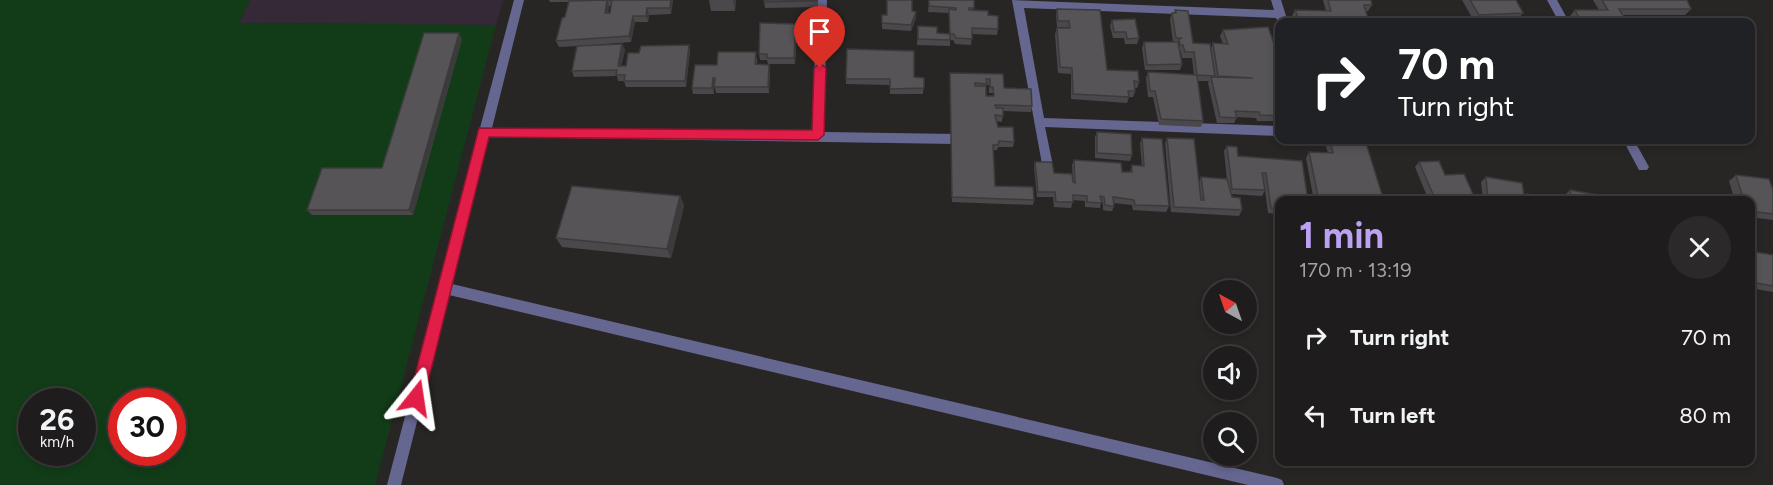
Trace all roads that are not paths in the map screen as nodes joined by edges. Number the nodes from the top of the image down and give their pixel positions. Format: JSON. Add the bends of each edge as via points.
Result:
{"nodes":[{"id":1,"x":519,"y":0,"type":"edge"},
{"id":2,"x":822,"y":0,"type":"edge"},
{"id":3,"x":1276,"y":0,"type":"edge"},
{"id":4,"x":1552,"y":0,"type":"edge"},
{"id":5,"x":1018,"y":2,"type":"edge"},
{"id":6,"x":1282,"y":18,"type":"edge"},
{"id":7,"x":1562,"y":18,"type":"edge"},
{"id":8,"x":1040,"y":122,"type":"junction"},
{"id":9,"x":1275,"y":131,"type":"edge"},
{"id":10,"x":483,"y":132,"type":"junction"},
{"id":11,"x":818,"y":135,"type":"junction"},
{"id":12,"x":956,"y":139,"type":"edge"},
{"id":13,"x":1630,"y":144,"type":"edge"},
{"id":14,"x":1046,"y":161,"type":"edge"},
{"id":15,"x":1643,"y":167,"type":"dead end"},
{"id":16,"x":444,"y":288,"type":"junction"},
{"id":17,"x":393,"y":485,"type":"edge"},
{"id":18,"x":1276,"y":485,"type":"edge"}],
"edges":[{"from":1,"to":10,"type":"street"},
{"from":2,"to":11,"type":"street"},
{"from":3,"to":6,"type":"street"},
{"from":4,"to":7,"type":"street"},
{"from":5,"to":6,"type":"street"},
{"from":5,"to":8,"type":"street"},
{"from":8,"to":9,"type":"street"},
{"from":8,"to":14,"type":"street"},
{"from":10,"to":11,"type":"street"},
{"from":10,"to":16,"type":"street"},
{"from":11,"to":12,"type":"street"},
{"from":13,"to":15,"type":"street"},
{"from":16,"to":17,"type":"street"},
{"from":16,"to":18,"type":"street"}]}
